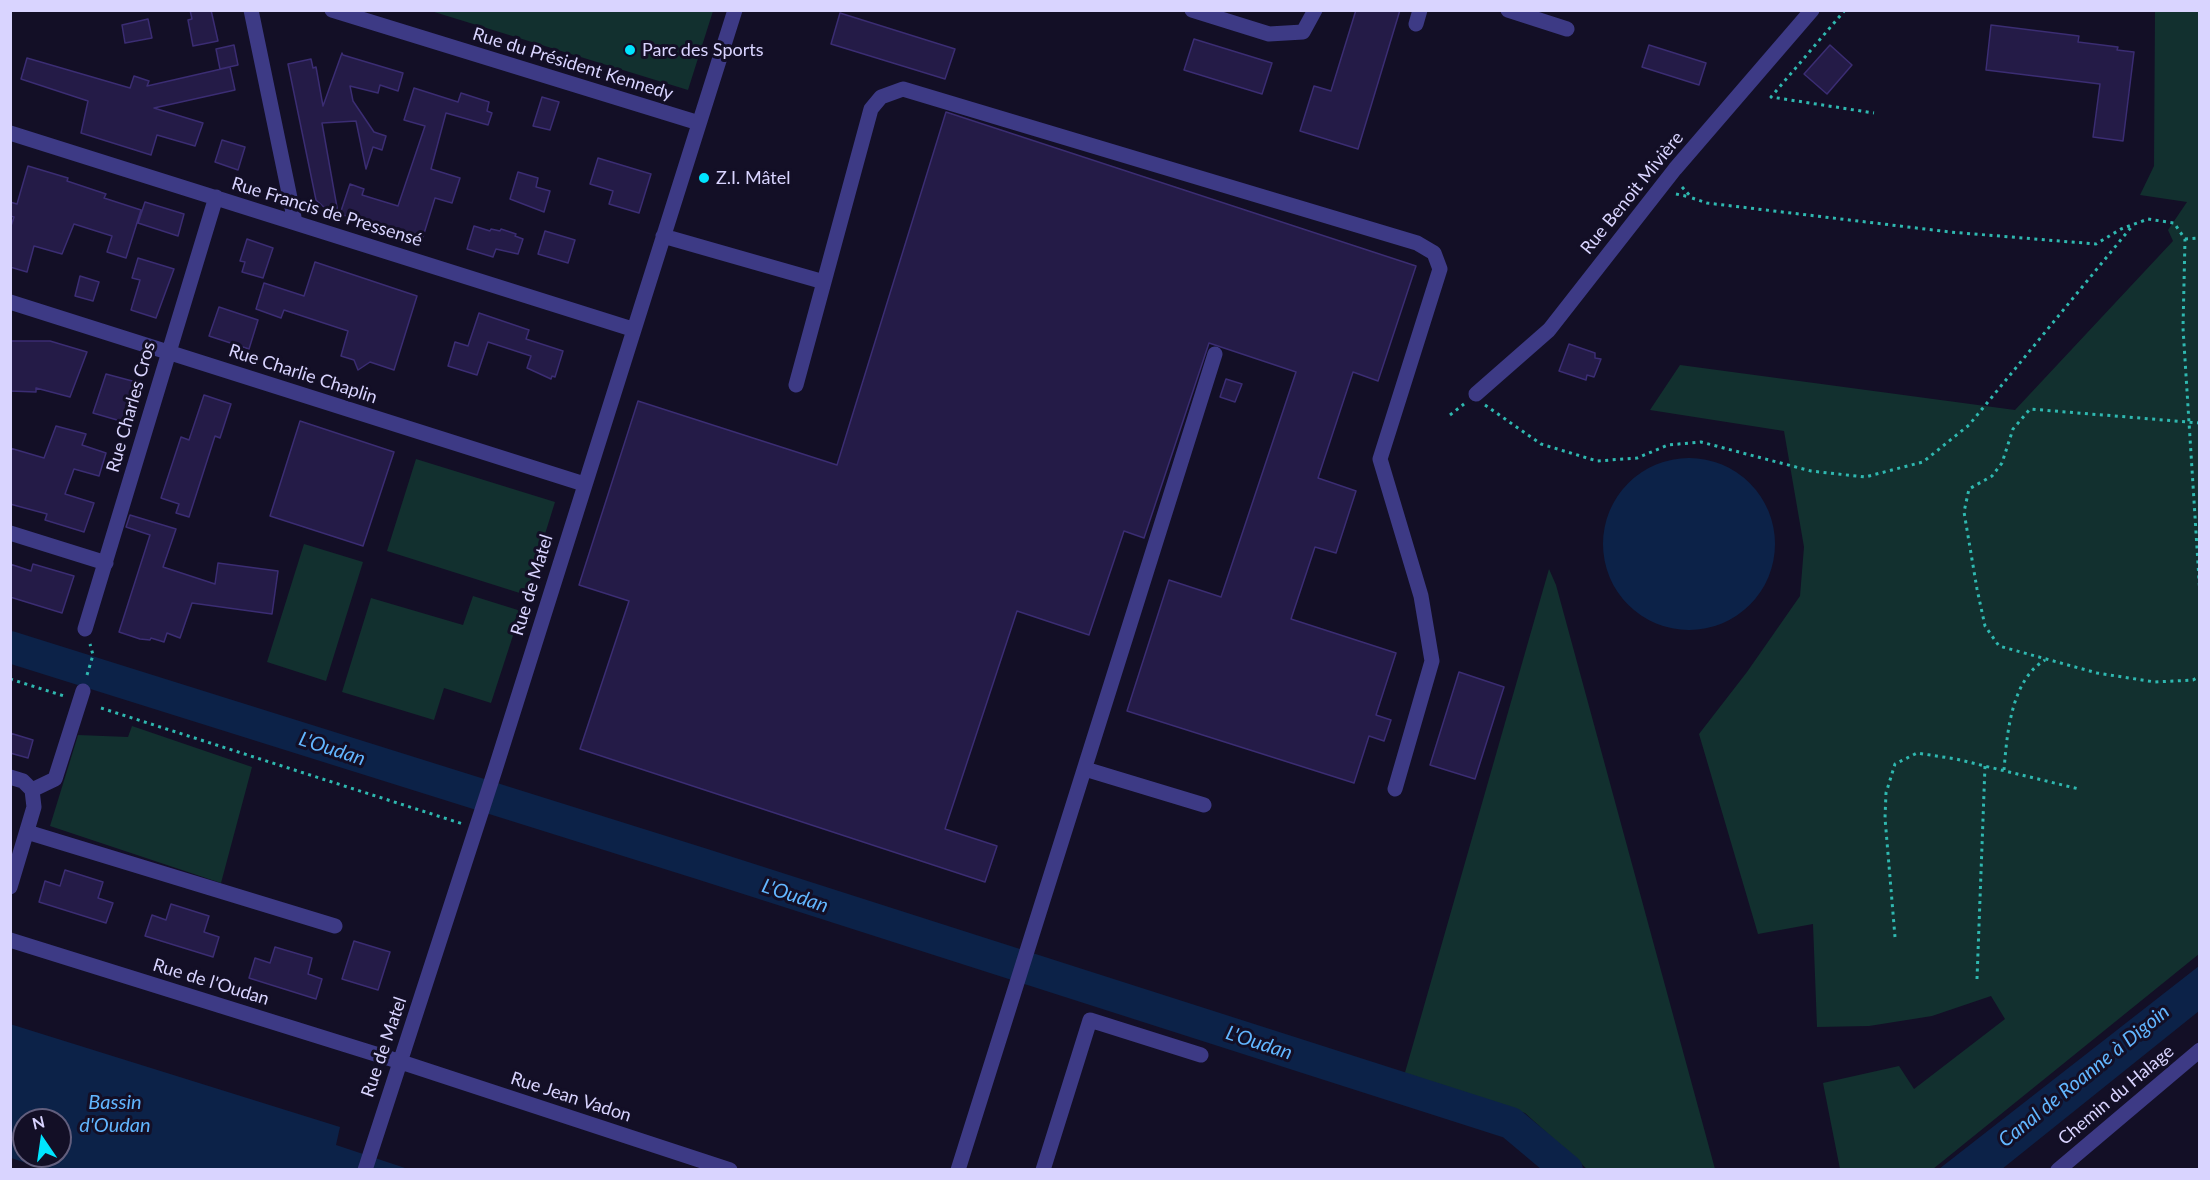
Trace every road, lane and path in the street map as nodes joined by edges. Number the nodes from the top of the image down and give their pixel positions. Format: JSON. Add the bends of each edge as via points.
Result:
{"nodes":[{"id":1,"x":252,"y":10,"type":"edge"},
{"id":2,"x":332,"y":10,"type":"edge"},
{"id":3,"x":735,"y":10,"type":"edge"},
{"id":4,"x":1192,"y":10,"type":"edge"},
{"id":5,"x":1315,"y":10,"type":"edge"},
{"id":6,"x":1508,"y":10,"type":"edge"},
{"id":7,"x":1812,"y":10,"type":"edge"},
{"id":8,"x":1845,"y":10,"type":"edge"},
{"id":9,"x":1567,"y":29,"type":"dead end"},
{"id":10,"x":1874,"y":113,"type":"dead end"},
{"id":11,"x":699,"y":123,"type":"junction"},
{"id":12,"x":10,"y":133,"type":"edge"},
{"id":13,"x":1674,"y":169,"type":"junction"},
{"id":14,"x":216,"y":197,"type":"junction"},
{"id":15,"x":295,"y":222,"type":"junction"},
{"id":16,"x":2134,"y":224,"type":"junction"},
{"id":17,"x":663,"y":236,"type":"junction"},
{"id":18,"x":2199,"y":238,"type":"edge"},
{"id":19,"x":2185,"y":239,"type":"junction"},
{"id":20,"x":824,"y":282,"type":"junction"},
{"id":21,"x":10,"y":302,"type":"edge"},
{"id":22,"x":632,"y":328,"type":"junction"},
{"id":23,"x":168,"y":352,"type":"junction"},
{"id":24,"x":1215,"y":354,"type":"dead end"},
{"id":25,"x":796,"y":385,"type":"dead end"},
{"id":26,"x":1476,"y":394,"type":"dead end"},
{"id":27,"x":1487,"y":408,"type":"dead end"},
{"id":28,"x":2189,"y":422,"type":"junction"},
{"id":29,"x":2199,"y":423,"type":"edge"},
{"id":30,"x":584,"y":484,"type":"junction"},
{"id":31,"x":10,"y":533,"type":"edge"},
{"id":32,"x":106,"y":563,"type":"junction"},
{"id":33,"x":2199,"y":595,"type":"edge"},
{"id":34,"x":86,"y":629,"type":"dead end"},
{"id":35,"x":93,"y":655,"type":"dead end"},
{"id":36,"x":2045,"y":660,"type":"junction"},
{"id":37,"x":2199,"y":676,"type":"edge"},
{"id":38,"x":10,"y":679,"type":"edge"},
{"id":39,"x":81,"y":696,"type":"junction"},
{"id":40,"x":101,"y":708,"type":"dead end"},
{"id":41,"x":1985,"y":766,"type":"junction"},
{"id":42,"x":1085,"y":769,"type":"junction"},
{"id":43,"x":2004,"y":770,"type":"junction"},
{"id":44,"x":10,"y":777,"type":"edge"},
{"id":45,"x":1395,"y":789,"type":"dead end"},
{"id":46,"x":2079,"y":789,"type":"dead end"},
{"id":47,"x":32,"y":790,"type":"junction"},
{"id":48,"x":1204,"y":805,"type":"dead end"},
{"id":49,"x":475,"y":828,"type":"junction"},
{"id":50,"x":27,"y":832,"type":"junction"},
{"id":51,"x":10,"y":887,"type":"edge"},
{"id":52,"x":335,"y":926,"type":"dead end"},
{"id":53,"x":1895,"y":937,"type":"dead end"},
{"id":54,"x":10,"y":940,"type":"edge"},
{"id":55,"x":1977,"y":979,"type":"dead end"},
{"id":56,"x":2199,"y":1050,"type":"edge"},
{"id":57,"x":1201,"y":1055,"type":"dead end"},
{"id":58,"x":401,"y":1062,"type":"junction"},
{"id":59,"x":365,"y":1170,"type":"edge"},
{"id":60,"x":730,"y":1170,"type":"edge"},
{"id":61,"x":958,"y":1170,"type":"edge"},
{"id":62,"x":1042,"y":1170,"type":"edge"},
{"id":63,"x":2058,"y":1170,"type":"edge"}],
"edges":[{"from":1,"to":15,"type":"street"},
{"from":2,"to":11,"type":"street","name":"Rue du Président Kennedy"},
{"from":3,"to":11,"type":"street","name":"Rue de Matel"},
{"from":4,"to":5,"type":"street","via":[[1269,34],[1303,33]]},
{"from":6,"to":9,"type":"street"},
{"from":7,"to":13,"type":"street","name":"Rue Benoit Mivière"},
{"from":8,"to":10,"type":"path","via":[[1771,97]]},
{"from":11,"to":17,"type":"street","name":"Rue de Matel"},
{"from":12,"to":14,"type":"street","name":"Rue Francis de Pressensé"},
{"from":13,"to":16,"type":"path","via":[[1677,180],[1692,198],[1707,203],[1950,232],[2096,244]]},
{"from":13,"to":26,"type":"street","name":"Rue Benoit Mivière","via":[[1549,330]]},
{"from":14,"to":15,"type":"street","name":"Rue Francis de Pressensé"},
{"from":14,"to":23,"type":"street","name":"Rue Charles Cros"},
{"from":15,"to":22,"type":"street","name":"Rue Francis de Pressensé"},
{"from":16,"to":19,"type":"path","via":[[2148,219],[2174,223]]},
{"from":16,"to":27,"type":"path","via":[[1969,425],[1923,462],[1865,477],[1811,471],[1701,442],[1668,445],[1637,458],[1597,461],[1541,444]]},
{"from":17,"to":20,"type":"street"},
{"from":17,"to":22,"type":"street","name":"Rue de Matel"},
{"from":18,"to":19,"type":"path"},
{"from":19,"to":28,"type":"path","via":[[2183,328]]},
{"from":20,"to":25,"type":"street"},
{"from":20,"to":45,"type":"street","via":[[871,109],[881,97],[903,89],[1417,243],[1434,253],[1440,269],[1380,459],[1421,596],[1432,661]]},
{"from":21,"to":23,"type":"street","name":"Rue Charlie Chaplin"},
{"from":22,"to":30,"type":"street","name":"Rue de Matel"},
{"from":23,"to":30,"type":"street","name":"Rue Charlie Chaplin"},
{"from":23,"to":32,"type":"street","name":"Rue Charles Cros"},
{"from":24,"to":42,"type":"street"},
{"from":28,"to":29,"type":"path"},
{"from":28,"to":33,"type":"path"},
{"from":28,"to":36,"type":"path","via":[[2030,409],[2013,429],[2002,463],[1992,476],[1970,489],[1964,512],[1985,626],[1999,646]]},
{"from":30,"to":49,"type":"street","name":"Rue de Matel"},
{"from":31,"to":32,"type":"street"},
{"from":32,"to":34,"type":"street","name":"Rue Charles Cros"},
{"from":35,"to":39,"type":"path"},
{"from":36,"to":37,"type":"path","via":[[2155,682],[2193,680]]},
{"from":36,"to":43,"type":"path","via":[[2030,669],[2017,697]]},
{"from":38,"to":39,"type":"path"},
{"from":39,"to":47,"type":"street","via":[[55,779]]},
{"from":40,"to":49,"type":"path"},
{"from":41,"to":43,"type":"path"},
{"from":41,"to":53,"type":"path","via":[[1917,753],[1896,764],[1886,793],[1885,818]]},
{"from":41,"to":55,"type":"path"},
{"from":42,"to":48,"type":"street"},
{"from":42,"to":61,"type":"street"},
{"from":43,"to":46,"type":"path"},
{"from":44,"to":47,"type":"street","via":[[23,781]]},
{"from":47,"to":50,"type":"street","via":[[34,807]]},
{"from":49,"to":58,"type":"street","name":"Rue de Matel"},
{"from":50,"to":51,"type":"street"},
{"from":50,"to":52,"type":"street"},
{"from":54,"to":58,"type":"street","name":"Rue de l'Oudan"},
{"from":56,"to":63,"type":"street","name":"Chemin du Halage"},
{"from":57,"to":62,"type":"street","via":[[1090,1020]]},
{"from":58,"to":59,"type":"street","name":"Rue de Matel"},
{"from":58,"to":60,"type":"street","name":"Rue Jean Vadon"}]}
